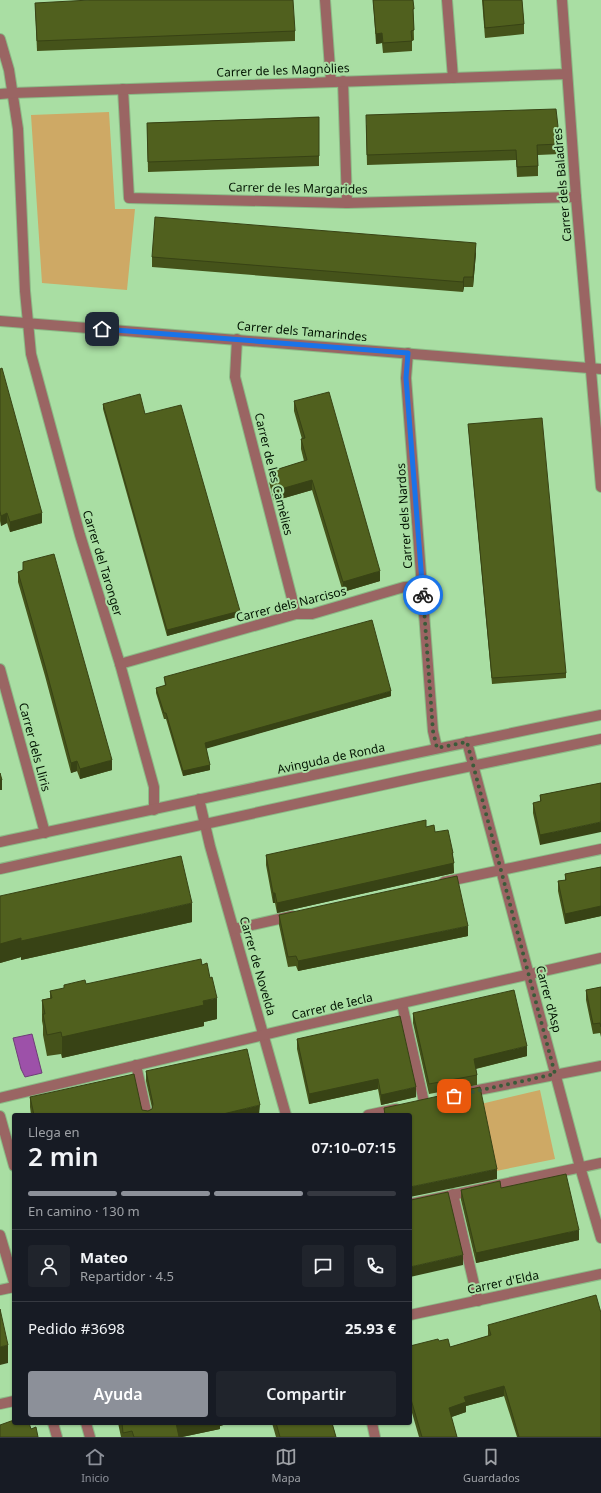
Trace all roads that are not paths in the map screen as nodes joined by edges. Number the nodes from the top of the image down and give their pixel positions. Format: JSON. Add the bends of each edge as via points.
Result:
{"nodes":[{"id":1,"x":325,"y":0,"type":"edge"},
{"id":2,"x":447,"y":0,"type":"edge"},
{"id":3,"x":562,"y":0,"type":"edge"},
{"id":4,"x":0,"y":39,"type":"edge"},
{"id":5,"x":567,"y":74,"type":"junction"},
{"id":6,"x":453,"y":78,"type":"junction"},
{"id":7,"x":343,"y":81,"type":"junction"},
{"id":8,"x":331,"y":82,"type":"junction"},
{"id":9,"x":124,"y":89,"type":"junction"},
{"id":10,"x":12,"y":92,"type":"junction"},
{"id":11,"x":0,"y":94,"type":"edge"},
{"id":12,"x":576,"y":197,"type":"junction"},
{"id":13,"x":347,"y":203,"type":"junction"},
{"id":14,"x":0,"y":321,"type":"edge"},
{"id":15,"x":27,"y":323,"type":"junction"},
{"id":16,"x":237,"y":339,"type":"junction"},
{"id":17,"x":408,"y":353,"type":"junction"},
{"id":18,"x":590,"y":368,"type":"junction"},
{"id":19,"x":601,"y":369,"type":"edge"},
{"id":20,"x":601,"y":487,"type":"edge"},
{"id":21,"x":422,"y":586,"type":"junction"},
{"id":22,"x":296,"y":614,"type":"junction"},
{"id":23,"x":120,"y":664,"type":"junction"},
{"id":24,"x":0,"y":669,"type":"edge"},
{"id":25,"x":601,"y":715,"type":"edge"},
{"id":26,"x":601,"y":739,"type":"edge"},
{"id":27,"x":467,"y":742,"type":"junction"},
{"id":28,"x":437,"y":748,"type":"junction"},
{"id":29,"x":474,"y":766,"type":"junction"},
{"id":30,"x":199,"y":799,"type":"junction"},
{"id":31,"x":154,"y":810,"type":"junction"},
{"id":32,"x":206,"y":824,"type":"junction"},
{"id":33,"x":45,"y":833,"type":"junction"},
{"id":34,"x":0,"y":842,"type":"edge"},
{"id":35,"x":601,"y":848,"type":"edge"},
{"id":36,"x":0,"y":869,"type":"edge"},
{"id":37,"x":501,"y":869,"type":"junction"},
{"id":38,"x":432,"y":884,"type":"edge"},
{"id":39,"x":302,"y":913,"type":"edge"},
{"id":40,"x":234,"y":929,"type":"junction"},
{"id":41,"x":601,"y":958,"type":"edge"},
{"id":42,"x":529,"y":974,"type":"junction"},
{"id":43,"x":402,"y":1004,"type":"junction"},
{"id":44,"x":264,"y":1035,"type":"junction"},
{"id":45,"x":136,"y":1065,"type":"junction"},
{"id":46,"x":601,"y":1066,"type":"edge"},
{"id":47,"x":555,"y":1074,"type":"junction"},
{"id":48,"x":461,"y":1094,"type":"edge"},
{"id":49,"x":0,"y":1098,"type":"edge"},
{"id":50,"x":424,"y":1102,"type":"edge"},
{"id":51,"x":403,"y":1107,"type":"edge"},
{"id":52,"x":148,"y":1113,"type":"edge"},
{"id":53,"x":285,"y":1113,"type":"edge"},
{"id":54,"x":377,"y":1113,"type":"edge"},
{"id":55,"x":0,"y":1116,"type":"edge"},
{"id":56,"x":12,"y":1159,"type":"edge"},
{"id":57,"x":601,"y":1163,"type":"edge"},
{"id":58,"x":580,"y":1167,"type":"junction"},
{"id":59,"x":453,"y":1194,"type":"junction"},
{"id":60,"x":412,"y":1204,"type":"edge"},
{"id":61,"x":0,"y":1235,"type":"edge"},
{"id":62,"x":601,"y":1238,"type":"edge"},
{"id":63,"x":601,"y":1274,"type":"edge"},
{"id":64,"x":12,"y":1275,"type":"edge"},
{"id":65,"x":12,"y":1287,"type":"edge"},
{"id":66,"x":0,"y":1290,"type":"edge"},
{"id":67,"x":478,"y":1301,"type":"junction"},
{"id":68,"x":412,"y":1315,"type":"edge"},
{"id":69,"x":12,"y":1401,"type":"edge"},
{"id":70,"x":0,"y":1404,"type":"edge"},
{"id":71,"x":54,"y":1425,"type":"edge"},
{"id":72,"x":87,"y":1425,"type":"edge"},
{"id":73,"x":373,"y":1425,"type":"edge"},
{"id":74,"x":57,"y":1437,"type":"edge"},
{"id":75,"x":90,"y":1437,"type":"edge"},
{"id":76,"x":376,"y":1437,"type":"edge"}],
"edges":[{"from":1,"to":8,"type":"street"},
{"from":2,"to":6,"type":"street"},
{"from":3,"to":5,"type":"street","name":"Carrer dels Baladres"},
{"from":4,"to":10,"type":"street","name":"Carrer del Taronger"},
{"from":5,"to":6,"type":"street","name":"Carrer de les Magnòlies"},
{"from":5,"to":12,"type":"street","name":"Carrer dels Baladres"},
{"from":6,"to":7,"type":"street","name":"Carrer de les Magnòlies"},
{"from":7,"to":8,"type":"street","name":"Carrer de les Magnòlies"},
{"from":7,"to":13,"type":"street"},
{"from":8,"to":9,"type":"street","name":"Carrer de les Magnòlies"},
{"from":9,"to":10,"type":"street","name":"Carrer de les Magnòlies"},
{"from":9,"to":13,"type":"street","name":"Carrer de les Margarides","via":[[129,198]]},
{"from":10,"to":11,"type":"street","name":"Carrer de les Magnòlies"},
{"from":10,"to":15,"type":"street","name":"Carrer del Taronger","via":[[18,129]]},
{"from":12,"to":13,"type":"street","name":"Carrer de les Margarides"},
{"from":12,"to":18,"type":"street","name":"Carrer dels Baladres"},
{"from":14,"to":15,"type":"street","name":"Carrer dels Tamarindes"},
{"from":15,"to":16,"type":"street","name":"Carrer dels Tamarindes"},
{"from":15,"to":23,"type":"street","name":"Carrer del Taronger","via":[[31,354],[80,535]]},
{"from":16,"to":17,"type":"street","name":"Carrer dels Tamarindes"},
{"from":16,"to":22,"type":"street","name":"Carrer de les Camèlies","via":[[235,376]]},
{"from":17,"to":18,"type":"street","name":"Carrer dels Tamarindes"},
{"from":17,"to":21,"type":"street","name":"Carrer dels Nardos","via":[[406,378]]},
{"from":18,"to":19,"type":"street","name":"Carrer dels Tamarindes"},
{"from":18,"to":20,"type":"street","name":"Carrer dels Baladres"},
{"from":21,"to":22,"type":"street","name":"Carrer dels Narcisos","via":[[404,587],[312,614]]},
{"from":21,"to":28,"type":"street","name":"Carrer dels Nardos","via":[[433,731]]},
{"from":22,"to":23,"type":"street","name":"Carrer dels Narcisos"},
{"from":23,"to":31,"type":"street","name":"Carrer del Taronger","via":[[154,787]]},
{"from":24,"to":33,"type":"street","name":"Carrer dels Lliris"},
{"from":25,"to":27,"type":"street","name":"Avinguda de Ronda"},
{"from":26,"to":29,"type":"street"},
{"from":27,"to":28,"type":"street","name":"Avinguda de Ronda"},
{"from":27,"to":29,"type":"street"},
{"from":28,"to":30,"type":"street","name":"Avinguda de Ronda"},
{"from":29,"to":32,"type":"street"},
{"from":29,"to":37,"type":"street","name":"Carrer d'Asp"},
{"from":30,"to":31,"type":"street","name":"Avinguda de Ronda"},
{"from":30,"to":32,"type":"street"},
{"from":31,"to":33,"type":"street","name":"Avinguda de Ronda"},
{"from":32,"to":36,"type":"street"},
{"from":32,"to":40,"type":"street","name":"Carrer de Novelda"},
{"from":33,"to":34,"type":"street","name":"Avinguda de Ronda"},
{"from":35,"to":37,"type":"street"},
{"from":37,"to":38,"type":"street"},
{"from":37,"to":42,"type":"street","name":"Carrer d'Asp"},
{"from":39,"to":40,"type":"street"},
{"from":40,"to":44,"type":"street","name":"Carrer de Novelda"},
{"from":41,"to":42,"type":"street","name":"Carrer de Iecla"},
{"from":42,"to":43,"type":"street","name":"Carrer de Iecla"},
{"from":42,"to":47,"type":"street","name":"Carrer d'Asp"},
{"from":43,"to":44,"type":"street","name":"Carrer de Iecla"},
{"from":43,"to":50,"type":"street"},
{"from":44,"to":45,"type":"street","name":"Carrer de Iecla"},
{"from":44,"to":53,"type":"street","name":"Carrer de Novelda"},
{"from":45,"to":49,"type":"street","name":"Carrer de Iecla"},
{"from":45,"to":52,"type":"street"},
{"from":46,"to":47,"type":"street"},
{"from":47,"to":48,"type":"street"},
{"from":47,"to":58,"type":"street","name":"Carrer d'Asp"},
{"from":51,"to":54,"type":"street"},
{"from":55,"to":56,"type":"street"},
{"from":57,"to":58,"type":"street"},
{"from":58,"to":59,"type":"street"},
{"from":58,"to":62,"type":"street","name":"Carrer d'Asp"},
{"from":59,"to":60,"type":"street"},
{"from":59,"to":67,"type":"street"},
{"from":61,"to":64,"type":"street"},
{"from":63,"to":67,"type":"street","name":"Carrer d'Elda"},
{"from":65,"to":66,"type":"street"},
{"from":67,"to":68,"type":"street","name":"Carrer d'Elda"},
{"from":69,"to":70,"type":"street"},
{"from":71,"to":74,"type":"street"},
{"from":72,"to":75,"type":"street"},
{"from":73,"to":76,"type":"street"}]}
